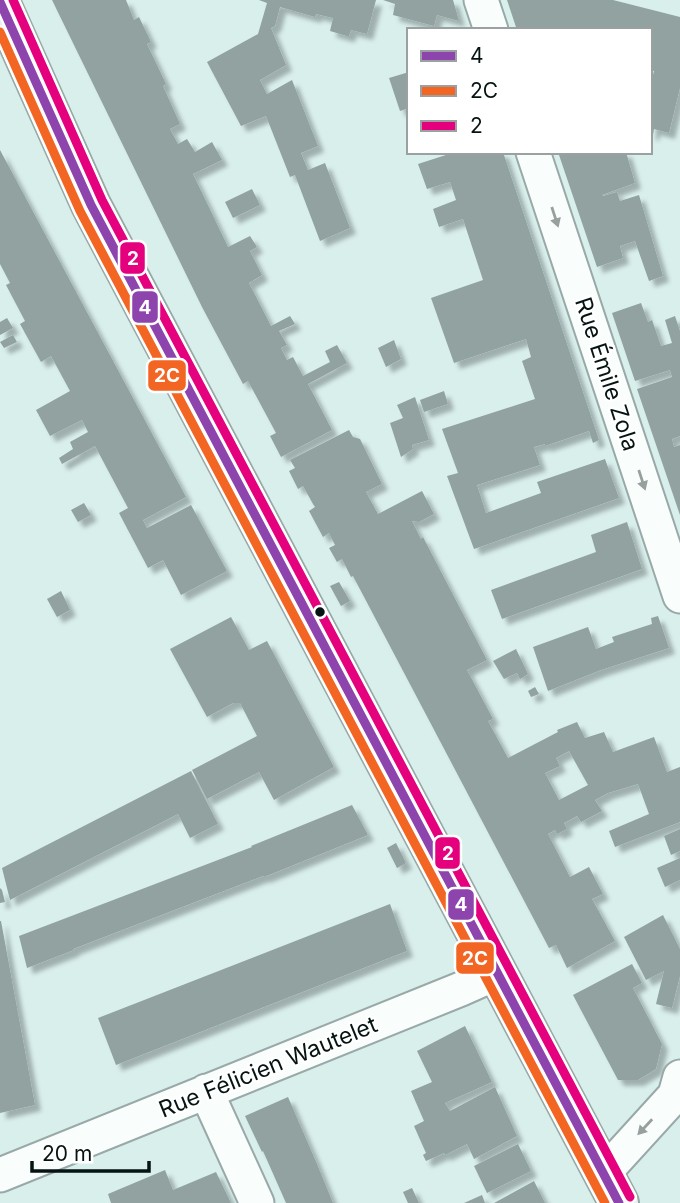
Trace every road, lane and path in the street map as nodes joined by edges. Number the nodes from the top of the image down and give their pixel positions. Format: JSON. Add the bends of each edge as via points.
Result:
{"nodes":[{"id":1,"x":481,"y":0,"type":"edge"},
{"id":2,"x":0,"y":2,"type":"edge"},
{"id":3,"x":490,"y":28,"type":"edge"},
{"id":4,"x":0,"y":62,"type":"edge"},
{"id":5,"x":534,"y":154,"type":"edge"},
{"id":6,"x":91,"y":205,"type":"junction"},
{"id":7,"x":680,"y":596,"type":"edge"},
{"id":8,"x":497,"y":973,"type":"junction"},
{"id":9,"x":680,"y":1077,"type":"edge"},
{"id":10,"x":206,"y":1091,"type":"junction"},
{"id":11,"x":0,"y":1175,"type":"edge"},
{"id":12,"x":612,"y":1188,"type":"edge"},
{"id":13,"x":257,"y":1203,"type":"edge"}],
"edges":[{"from":1,"to":3,"type":"street"},
{"from":2,"to":6,"type":"main road"},
{"from":4,"to":6,"type":"main road"},
{"from":5,"to":7,"type":"street","name":"Rue Émile Zola","one_way":true},
{"from":6,"to":8,"type":"main road"},
{"from":8,"to":10,"type":"street","name":"Rue Félicien Wautelet"},
{"from":8,"to":12,"type":"main road"},
{"from":9,"to":12,"type":"street","one_way":true,"via":[[675,1095]]},
{"from":10,"to":11,"type":"street","name":"Rue Félicien Wautelet"},
{"from":10,"to":13,"type":"street"}]}
